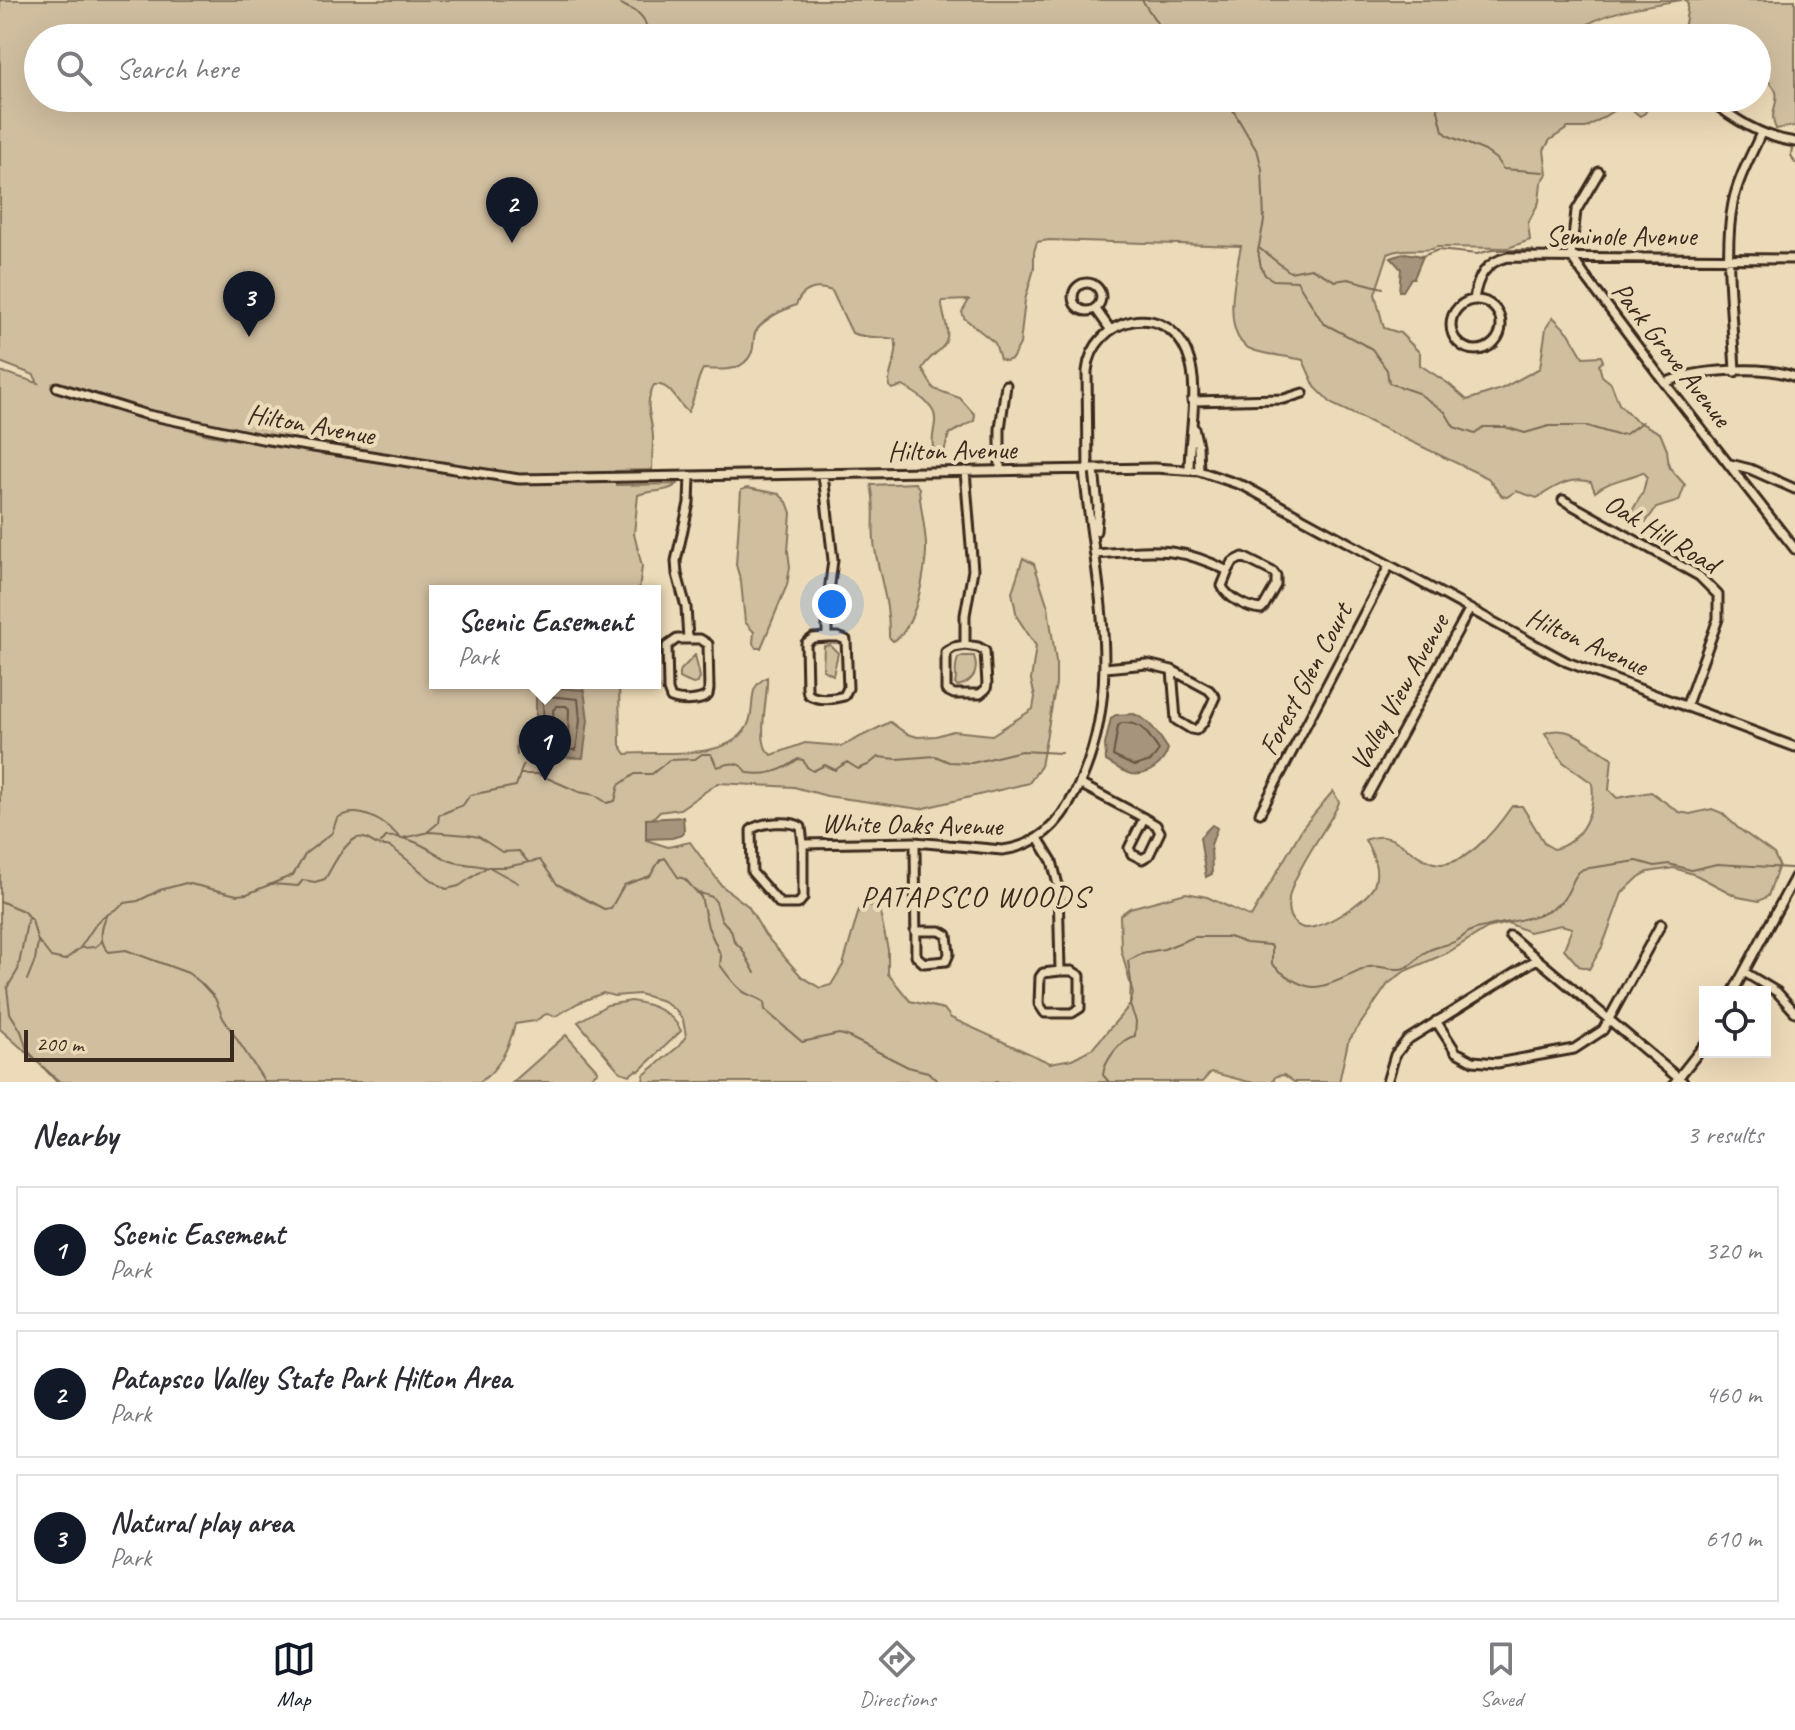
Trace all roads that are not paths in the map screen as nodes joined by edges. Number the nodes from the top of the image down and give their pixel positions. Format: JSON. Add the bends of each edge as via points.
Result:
{"nodes":[{"id":1,"x":1727,"y":112,"type":"edge"},
{"id":2,"x":1761,"y":133,"type":"junction"},
{"id":3,"x":1795,"y":142,"type":"edge"},
{"id":4,"x":1599,"y":172,"type":"dead end"},
{"id":5,"x":1571,"y":256,"type":"junction"},
{"id":6,"x":1730,"y":258,"type":"junction"},
{"id":7,"x":1795,"y":259,"type":"edge"},
{"id":8,"x":1474,"y":300,"type":"junction"},
{"id":9,"x":1095,"y":308,"type":"dead end"},
{"id":10,"x":1110,"y":329,"type":"junction"},
{"id":11,"x":1735,"y":372,"type":"junction"},
{"id":12,"x":1795,"y":377,"type":"edge"},
{"id":13,"x":1665,"y":383,"type":"junction"},
{"id":14,"x":1006,"y":385,"type":"dead end"},
{"id":15,"x":57,"y":387,"type":"dead end"},
{"id":16,"x":1303,"y":393,"type":"dead end"},
{"id":17,"x":1192,"y":401,"type":"junction"},
{"id":18,"x":1193,"y":422,"type":"junction"},
{"id":19,"x":1729,"y":464,"type":"junction"},
{"id":20,"x":1189,"y":469,"type":"junction"},
{"id":21,"x":1089,"y":470,"type":"junction"},
{"id":22,"x":965,"y":471,"type":"junction"},
{"id":23,"x":1000,"y":471,"type":"junction"},
{"id":24,"x":1199,"y":471,"type":"junction"},
{"id":25,"x":823,"y":475,"type":"junction"},
{"id":26,"x":690,"y":476,"type":"junction"},
{"id":27,"x":1795,"y":489,"type":"edge"},
{"id":28,"x":1563,"y":500,"type":"dead end"},
{"id":29,"x":1792,"y":537,"type":"edge"},
{"id":30,"x":1795,"y":549,"type":"edge"},
{"id":31,"x":1096,"y":554,"type":"junction"},
{"id":32,"x":1389,"y":566,"type":"junction"},
{"id":33,"x":1228,"y":571,"type":"junction"},
{"id":34,"x":1469,"y":610,"type":"junction"},
{"id":35,"x":827,"y":637,"type":"junction"},
{"id":36,"x":688,"y":639,"type":"junction"},
{"id":37,"x":965,"y":645,"type":"junction"},
{"id":38,"x":1105,"y":668,"type":"junction"},
{"id":39,"x":1172,"y":670,"type":"junction"},
{"id":40,"x":1686,"y":707,"type":"junction"},
{"id":41,"x":1795,"y":747,"type":"edge"},
{"id":42,"x":1080,"y":784,"type":"junction"},
{"id":43,"x":1368,"y":795,"type":"dead end"},
{"id":44,"x":1260,"y":813,"type":"dead end"},
{"id":45,"x":1144,"y":818,"type":"junction"},
{"id":46,"x":1038,"y":838,"type":"junction"},
{"id":47,"x":915,"y":842,"type":"junction"},
{"id":48,"x":803,"y":844,"type":"junction"},
{"id":49,"x":1795,"y":878,"type":"edge"},
{"id":50,"x":1661,"y":924,"type":"dead end"},
{"id":51,"x":915,"y":931,"type":"junction"},
{"id":52,"x":1510,"y":936,"type":"dead end"},
{"id":53,"x":1537,"y":959,"type":"junction"},
{"id":54,"x":1060,"y":971,"type":"junction"},
{"id":55,"x":1744,"y":972,"type":"junction"},
{"id":56,"x":1736,"y":986,"type":"edge"},
{"id":57,"x":1795,"y":1012,"type":"edge"},
{"id":58,"x":1609,"y":1020,"type":"junction"},
{"id":59,"x":1436,"y":1021,"type":"junction"},
{"id":60,"x":1699,"y":1053,"type":"edge"},
{"id":61,"x":1679,"y":1081,"type":"edge"},
{"id":62,"x":1387,"y":1082,"type":"edge"}],
"edges":[{"from":1,"to":2,"type":"street"},
{"from":2,"to":3,"type":"street"},
{"from":2,"to":6,"type":"street","via":[[1732,206]]},
{"from":4,"to":5,"type":"street","via":[[1576,211]]},
{"from":5,"to":6,"type":"street","name":"Seminole Avenue"},
{"from":5,"to":8,"type":"street","name":"Seminole Avenue","via":[[1494,261],[1483,271]]},
{"from":5,"to":13,"type":"street","name":"Park Grove Avenue"},
{"from":6,"to":7,"type":"street","name":"Seminole Avenue"},
{"from":6,"to":11,"type":"street"},
{"from":8,"to":8,"type":"street","name":"Seminole Avenue","via":[[1459,306],[1451,325],[1456,341],[1475,350],[1494,342],[1501,327],[1494,307]]},
{"from":9,"to":10,"type":"street"},
{"from":10,"to":17,"type":"street","via":[[1141,321],[1172,332],[1189,359]]},
{"from":10,"to":21,"type":"street","name":"White Oaks Avenue","via":[[1087,365]]},
{"from":11,"to":12,"type":"street","via":[[1775,371]]},
{"from":11,"to":13,"type":"street","via":[[1693,374]]},
{"from":13,"to":19,"type":"street","name":"Park Grove Avenue"},
{"from":14,"to":23,"type":"street"},
{"from":15,"to":26,"type":"street","name":"Hilton Avenue","via":[[144,414],[262,439],[506,478]]},
{"from":16,"to":17,"type":"street","via":[[1284,399]]},
{"from":17,"to":18,"type":"street"},
{"from":18,"to":20,"type":"street"},
{"from":18,"to":24,"type":"street"},
{"from":19,"to":27,"type":"street"},
{"from":19,"to":29,"type":"street","name":"Park Grove Avenue"},
{"from":20,"to":21,"type":"street","name":"Hilton Avenue"},
{"from":20,"to":24,"type":"street","name":"Hilton Avenue"},
{"from":21,"to":23,"type":"street","name":"Hilton Avenue"},
{"from":21,"to":31,"type":"street","name":"White Oaks Avenue","via":[[1098,506]]},
{"from":22,"to":23,"type":"street","name":"Hilton Avenue"},
{"from":22,"to":25,"type":"street","name":"Hilton Avenue"},
{"from":22,"to":37,"type":"street","via":[[973,570]]},
{"from":24,"to":32,"type":"street","name":"Hilton Avenue","via":[[1259,493]]},
{"from":25,"to":26,"type":"street","name":"Hilton Avenue"},
{"from":25,"to":35,"type":"street","via":[[833,560]]},
{"from":26,"to":36,"type":"street","via":[[676,561]]},
{"from":28,"to":40,"type":"street","name":"Oak Hill Road","via":[[1699,576],[1718,595],[1718,619]]},
{"from":29,"to":30,"type":"street","name":"Park Grove Avenue"},
{"from":31,"to":33,"type":"street","via":[[1176,551]]},
{"from":31,"to":38,"type":"street","name":"White Oaks Avenue"},
{"from":32,"to":34,"type":"street","name":"Hilton Avenue"},
{"from":32,"to":44,"type":"street","name":"Forest Glen Court"},
{"from":33,"to":33,"type":"street","via":[[1222,586],[1226,594],[1261,609],[1276,585],[1273,572],[1243,557]]},
{"from":34,"to":40,"type":"street","name":"Hilton Avenue","via":[[1582,669]]},
{"from":34,"to":43,"type":"street","name":"Valley View Avenue"},
{"from":35,"to":35,"type":"street","via":[[846,640],[848,688],[840,698],[808,694],[806,643]]},
{"from":36,"to":36,"type":"street","via":[[708,644],[708,695],[700,700],[676,700],[668,690],[667,646]]},
{"from":37,"to":37,"type":"street","via":[[983,648],[986,655],[986,689],[980,694],[946,690],[946,652]]},
{"from":38,"to":39,"type":"street","via":[[1147,664]]},
{"from":38,"to":42,"type":"street","name":"White Oaks Avenue","via":[[1100,723]]},
{"from":39,"to":39,"type":"street","via":[[1176,720],[1196,730],[1215,697]]},
{"from":40,"to":41,"type":"street","name":"Hilton Avenue"},
{"from":42,"to":45,"type":"street"},
{"from":42,"to":46,"type":"street","name":"White Oaks Avenue","via":[[1065,813]]},
{"from":45,"to":45,"type":"street","via":[[1160,832],[1142,859],[1129,848]]},
{"from":46,"to":47,"type":"street","name":"White Oaks Avenue","via":[[1002,850]]},
{"from":46,"to":54,"type":"street","via":[[1058,885]]},
{"from":47,"to":48,"type":"street","name":"White Oaks Avenue"},
{"from":47,"to":51,"type":"street"},
{"from":48,"to":48,"type":"street","name":"White Oaks Avenue","via":[[803,898],[798,904],[780,904],[752,872],[751,830],[758,825],[796,824]]},
{"from":49,"to":55,"type":"street"},
{"from":50,"to":58,"type":"street"},
{"from":51,"to":51,"type":"street","via":[[947,935],[946,961],[918,959]]},
{"from":52,"to":53,"type":"street"},
{"from":53,"to":58,"type":"street"},
{"from":53,"to":59,"type":"street"},
{"from":54,"to":54,"type":"street","via":[[1043,973],[1039,982],[1041,1010],[1049,1014],[1080,1008],[1080,976]]},
{"from":55,"to":56,"type":"street"},
{"from":55,"to":57,"type":"street","via":[[1777,992]]},
{"from":58,"to":59,"type":"street","via":[[1596,1037],[1574,1049],[1484,1063],[1456,1052]]},
{"from":58,"to":61,"type":"street"},
{"from":59,"to":62,"type":"street","via":[[1401,1046]]},
{"from":60,"to":61,"type":"street"}]}
